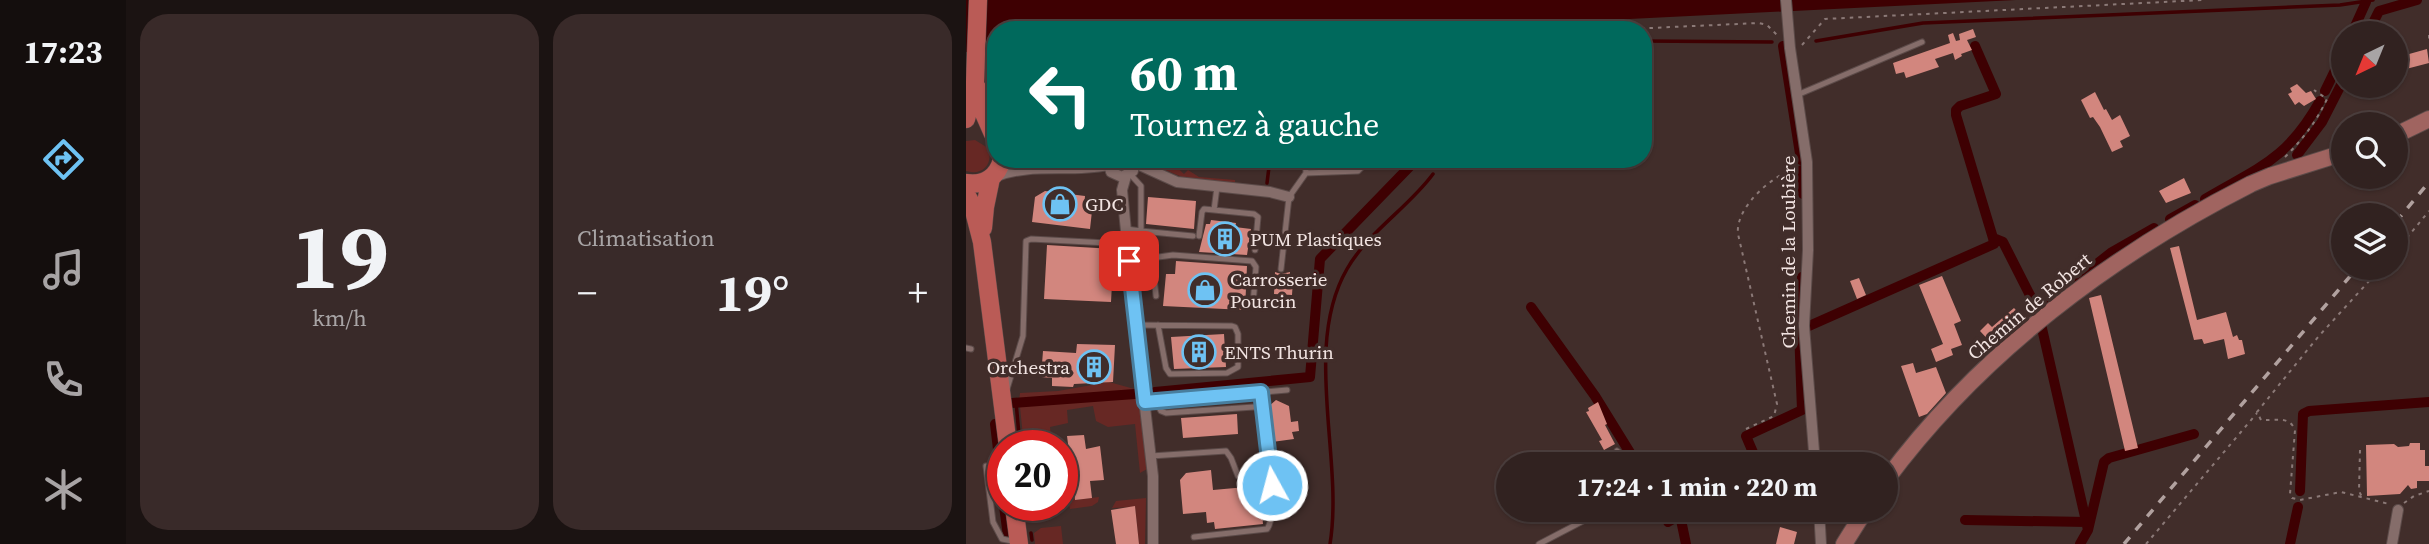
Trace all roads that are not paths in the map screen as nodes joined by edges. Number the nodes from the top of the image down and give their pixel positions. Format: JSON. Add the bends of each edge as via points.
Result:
{"nodes":[{"id":1,"x":978,"y":0,"type":"edge"},
{"id":2,"x":1786,"y":0,"type":"edge"},
{"id":3,"x":1922,"y":42,"type":"dead end"},
{"id":4,"x":975,"y":82,"type":"junction"},
{"id":5,"x":1797,"y":95,"type":"junction"},
{"id":6,"x":966,"y":119,"type":"edge"},
{"id":7,"x":2429,"y":119,"type":"edge"},
{"id":8,"x":987,"y":120,"type":"edge"},
{"id":9,"x":966,"y":127,"type":"edge"},
{"id":10,"x":2408,"y":129,"type":"edge"},
{"id":11,"x":987,"y":131,"type":"edge"},
{"id":12,"x":2331,"y":157,"type":"edge"},
{"id":13,"x":998,"y":168,"type":"edge"},
{"id":14,"x":1040,"y":168,"type":"edge"},
{"id":15,"x":1081,"y":168,"type":"edge"},
{"id":16,"x":1149,"y":168,"type":"edge"},
{"id":17,"x":1306,"y":168,"type":"edge"},
{"id":18,"x":1361,"y":168,"type":"edge"},
{"id":19,"x":1117,"y":170,"type":"edge"},
{"id":20,"x":1306,"y":173,"type":"junction"},
{"id":21,"x":1239,"y":177,"type":"dead end"},
{"id":22,"x":991,"y":178,"type":"junction"},
{"id":23,"x":966,"y":183,"type":"edge"},
{"id":24,"x":1217,"y":187,"type":"junction"},
{"id":25,"x":1238,"y":189,"type":"junction"},
{"id":26,"x":966,"y":194,"type":"edge"},
{"id":27,"x":1289,"y":197,"type":"junction"},
{"id":28,"x":1214,"y":210,"type":"junction"},
{"id":29,"x":1126,"y":229,"type":"junction"},
{"id":30,"x":1141,"y":231,"type":"junction"},
{"id":31,"x":982,"y":242,"type":"junction"},
{"id":32,"x":1128,"y":244,"type":"junction"},
{"id":33,"x":1255,"y":250,"type":"dead end"},
{"id":34,"x":1152,"y":259,"type":"junction"},
{"id":35,"x":1129,"y":261,"type":"junction"},
{"id":36,"x":1281,"y":269,"type":"dead end"},
{"id":37,"x":1156,"y":296,"type":"dead end"},
{"id":38,"x":1254,"y":304,"type":"dead end"},
{"id":39,"x":1135,"y":325,"type":"junction"},
{"id":40,"x":1158,"y":326,"type":"junction"},
{"id":41,"x":1287,"y":390,"type":"dead end"},
{"id":42,"x":1261,"y":392,"type":"junction"},
{"id":43,"x":1220,"y":397,"type":"junction"},
{"id":44,"x":1003,"y":402,"type":"junction"},
{"id":45,"x":1150,"y":402,"type":"junction"},
{"id":46,"x":1255,"y":407,"type":"dead end"},
{"id":47,"x":1220,"y":409,"type":"junction"},
{"id":48,"x":1006,"y":430,"type":"edge"},
{"id":49,"x":1617,"y":450,"type":"dead end"},
{"id":50,"x":1619,"y":452,"type":"edge"},
{"id":51,"x":1814,"y":452,"type":"edge"},
{"id":52,"x":1151,"y":456,"type":"junction"},
{"id":53,"x":1898,"y":465,"type":"edge"},
{"id":54,"x":986,"y":466,"type":"dead end"},
{"id":55,"x":1272,"y":485,"type":"dead end"},
{"id":56,"x":2398,"y":510,"type":"road end"},
{"id":57,"x":1016,"y":521,"type":"edge"},
{"id":58,"x":1581,"y":522,"type":"edge"},
{"id":59,"x":1820,"y":522,"type":"edge"},
{"id":60,"x":1858,"y":522,"type":"edge"},
{"id":61,"x":1194,"y":537,"type":"dead end"},
{"id":62,"x":1019,"y":543,"type":"edge"},
{"id":63,"x":1153,"y":544,"type":"edge"},
{"id":64,"x":1539,"y":544,"type":"edge"},
{"id":65,"x":1821,"y":544,"type":"edge"},
{"id":66,"x":1844,"y":544,"type":"edge"},
{"id":67,"x":2392,"y":544,"type":"edge"}],
"edges":[{"from":1,"to":4,"type":"main road"},
{"from":2,"to":5,"type":"street","name":"Chemin de la Loubière"},
{"from":3,"to":5,"type":"lane"},
{"from":4,"to":6,"type":"main road"},
{"from":4,"to":8,"type":"main road"},
{"from":5,"to":51,"type":"street","name":"Chemin de la Loubière","via":[[1807,165],[1804,326]]},
{"from":7,"to":10,"type":"street"},
{"from":9,"to":11,"type":"main road"},
{"from":12,"to":53,"type":"street","name":"Chemin de Robert","via":[[2251,184],[2118,260],[2053,309],[1969,385]]},
{"from":13,"to":22,"type":"main road"},
{"from":14,"to":22,"type":"street"},
{"from":15,"to":19,"type":"street"},
{"from":16,"to":24,"type":"street","via":[[1175,181]]},
{"from":17,"to":20,"type":"lane"},
{"from":18,"to":20,"type":"lane"},
{"from":19,"to":29,"type":"street"},
{"from":19,"to":30,"type":"lane","via":[[1141,186]]},
{"from":20,"to":27,"type":"lane"},
{"from":21,"to":25,"type":"street"},
{"from":22,"to":23,"type":"main road"},
{"from":22,"to":31,"type":"main road"},
{"from":24,"to":25,"type":"street"},
{"from":24,"to":28,"type":"lane"},
{"from":25,"to":27,"type":"street"},
{"from":26,"to":31,"type":"main road"},
{"from":27,"to":36,"type":"lane"},
{"from":28,"to":30,"type":"lane","via":[[1203,210],[1196,236]]},
{"from":28,"to":33,"type":"lane","via":[[1257,215]]},
{"from":29,"to":30,"type":"lane"},
{"from":29,"to":32,"type":"street"},
{"from":31,"to":44,"type":"main road"},
{"from":32,"to":35,"type":"street"},
{"from":32,"to":44,"type":"lane","via":[[1026,241],[1021,345]]},
{"from":34,"to":35,"type":"lane"},
{"from":34,"to":37,"type":"lane"},
{"from":34,"to":38,"type":"lane","via":[[1173,255],[1252,261],[1256,267]]},
{"from":35,"to":39,"type":"street"},
{"from":39,"to":40,"type":"lane"},
{"from":39,"to":45,"type":"street"},
{"from":40,"to":40,"type":"lane","via":[[1170,374],[1227,373],[1238,367],[1235,327]]},
{"from":41,"to":42,"type":"lane"},
{"from":42,"to":43,"type":"lane"},
{"from":42,"to":55,"type":"lane"},
{"from":43,"to":45,"type":"lane"},
{"from":43,"to":47,"type":"lane"},
{"from":44,"to":48,"type":"main road"},
{"from":45,"to":47,"type":"lane","via":[[1164,412]]},
{"from":45,"to":52,"type":"street"},
{"from":46,"to":47,"type":"lane"},
{"from":49,"to":50,"type":"lane"},
{"from":52,"to":61,"type":"lane","via":[[1226,451],[1238,476],[1265,486],[1271,521],[1267,528]]},
{"from":52,"to":63,"type":"street"},
{"from":54,"to":62,"type":"lane","via":[[996,529],[1002,538]]},
{"from":56,"to":67,"type":"street"},
{"from":57,"to":62,"type":"main road"},
{"from":58,"to":64,"type":"lane"},
{"from":59,"to":65,"type":"street"},
{"from":60,"to":66,"type":"street"}]}
